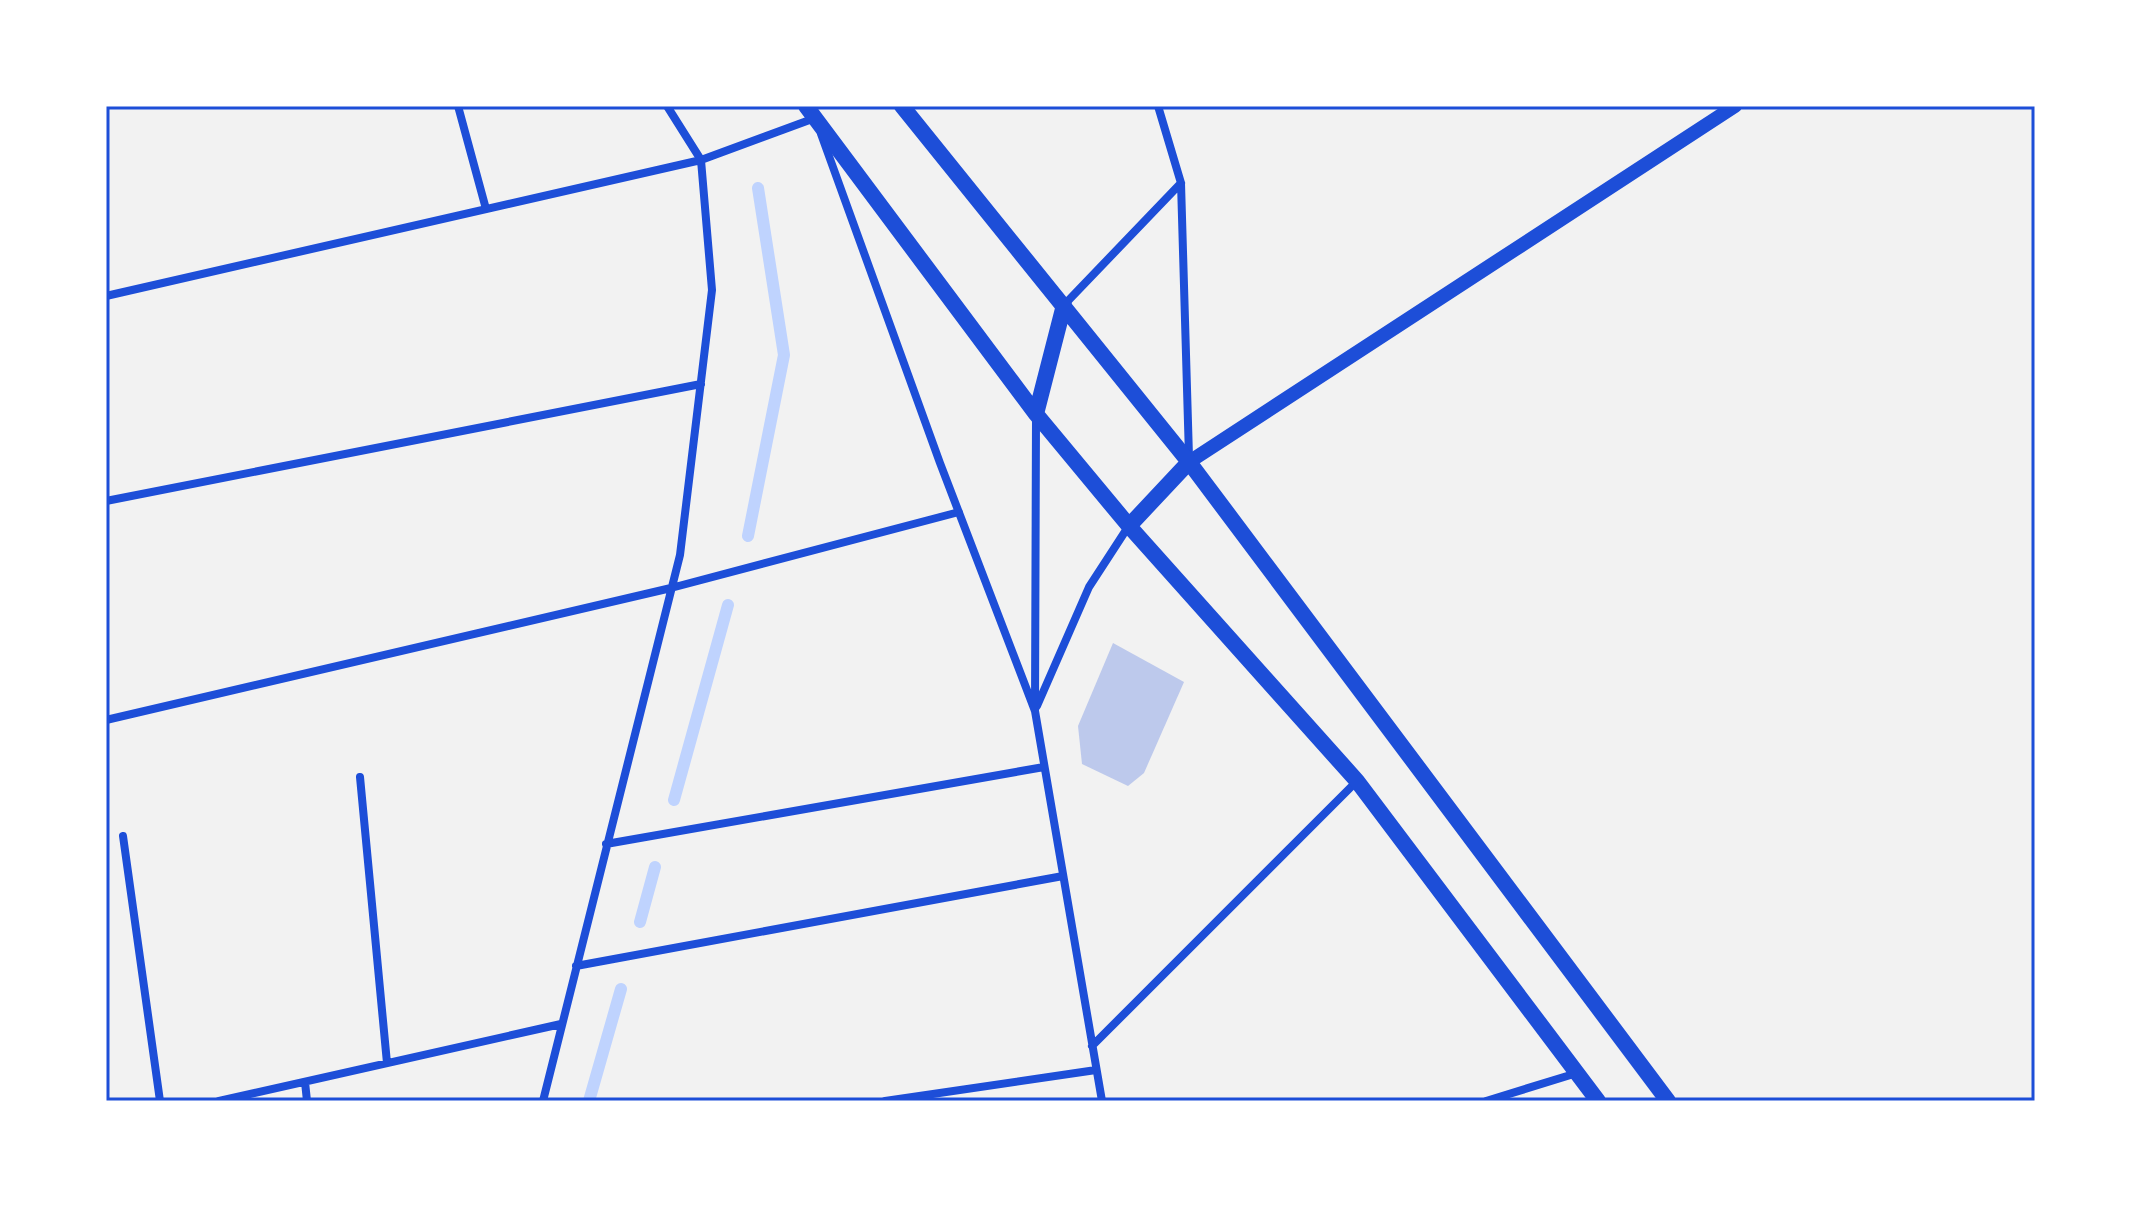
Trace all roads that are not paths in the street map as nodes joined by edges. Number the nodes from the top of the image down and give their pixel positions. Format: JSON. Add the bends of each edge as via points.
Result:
{"nodes":[{"id":1,"x":458,"y":106,"type":"edge"},
{"id":2,"x":667,"y":106,"type":"edge"},
{"id":3,"x":902,"y":106,"type":"edge"},
{"id":4,"x":1158,"y":106,"type":"edge"},
{"id":5,"x":1735,"y":106,"type":"edge"},
{"id":6,"x":810,"y":111,"type":"edge"},
{"id":7,"x":701,"y":160,"type":"junction"},
{"id":8,"x":1181,"y":183,"type":"junction"},
{"id":9,"x":486,"y":209,"type":"junction"},
{"id":10,"x":106,"y":296,"type":"edge"},
{"id":11,"x":1064,"y":305,"type":"junction"},
{"id":12,"x":701,"y":384,"type":"junction"},
{"id":13,"x":1036,"y":414,"type":"junction"},
{"id":14,"x":1189,"y":462,"type":"junction"},
{"id":15,"x":106,"y":501,"type":"edge"},
{"id":16,"x":959,"y":512,"type":"junction"},
{"id":17,"x":1129,"y":526,"type":"junction"},
{"id":18,"x":671,"y":588,"type":"junction"},
{"id":19,"x":1035,"y":711,"type":"junction"},
{"id":20,"x":106,"y":720,"type":"edge"},
{"id":21,"x":1044,"y":767,"type":"junction"},
{"id":22,"x":360,"y":777,"type":"dead end"},
{"id":23,"x":1357,"y":781,"type":"junction"},
{"id":24,"x":123,"y":836,"type":"dead end"},
{"id":25,"x":606,"y":844,"type":"junction"},
{"id":26,"x":1063,"y":876,"type":"junction"},
{"id":27,"x":576,"y":966,"type":"junction"},
{"id":28,"x":561,"y":1024,"type":"junction"},
{"id":29,"x":1092,"y":1046,"type":"junction"},
{"id":30,"x":387,"y":1063,"type":"junction"},
{"id":31,"x":1096,"y":1070,"type":"junction"},
{"id":32,"x":1577,"y":1073,"type":"junction"},
{"id":33,"x":305,"y":1082,"type":"junction"},
{"id":34,"x":160,"y":1101,"type":"edge"},
{"id":35,"x":219,"y":1101,"type":"edge"},
{"id":36,"x":307,"y":1101,"type":"edge"},
{"id":37,"x":543,"y":1101,"type":"edge"},
{"id":38,"x":885,"y":1101,"type":"edge"},
{"id":39,"x":1102,"y":1101,"type":"edge"},
{"id":40,"x":1486,"y":1101,"type":"edge"},
{"id":41,"x":1598,"y":1101,"type":"edge"},
{"id":42,"x":1668,"y":1101,"type":"edge"}],
"edges":[{"from":1,"to":9,"type":"street"},
{"from":2,"to":7,"type":"street"},
{"from":3,"to":11,"type":"main road"},
{"from":4,"to":8,"type":"street"},
{"from":5,"to":14,"type":"street"},
{"from":6,"to":7,"type":"street"},
{"from":6,"to":13,"type":"main road"},
{"from":6,"to":16,"type":"street"},
{"from":7,"to":9,"type":"street"},
{"from":7,"to":12,"type":"street","via":[[712,290]]},
{"from":8,"to":11,"type":"street"},
{"from":8,"to":14,"type":"street"},
{"from":9,"to":10,"type":"street"},
{"from":11,"to":13,"type":"main road"},
{"from":11,"to":14,"type":"main road"},
{"from":12,"to":15,"type":"street"},
{"from":12,"to":18,"type":"street","via":[[680,555]]},
{"from":13,"to":17,"type":"main road"},
{"from":13,"to":19,"type":"street"},
{"from":14,"to":17,"type":"main road"},
{"from":14,"to":42,"type":"main road"},
{"from":16,"to":18,"type":"street"},
{"from":16,"to":19,"type":"street"},
{"from":17,"to":19,"type":"street","via":[[1089,587]]},
{"from":17,"to":23,"type":"main road"},
{"from":18,"to":20,"type":"street"},
{"from":18,"to":25,"type":"street"},
{"from":19,"to":21,"type":"street"},
{"from":21,"to":25,"type":"street"},
{"from":21,"to":26,"type":"street"},
{"from":22,"to":30,"type":"street"},
{"from":23,"to":29,"type":"street"},
{"from":23,"to":32,"type":"main road"},
{"from":24,"to":34,"type":"street"},
{"from":25,"to":27,"type":"street"},
{"from":26,"to":27,"type":"street"},
{"from":26,"to":29,"type":"street"},
{"from":27,"to":28,"type":"street"},
{"from":28,"to":30,"type":"street"},
{"from":28,"to":37,"type":"street"},
{"from":29,"to":31,"type":"street"},
{"from":30,"to":33,"type":"street"},
{"from":31,"to":38,"type":"street"},
{"from":31,"to":39,"type":"street"},
{"from":32,"to":40,"type":"street"},
{"from":32,"to":41,"type":"main road"},
{"from":33,"to":35,"type":"street"},
{"from":33,"to":36,"type":"street"}]}
